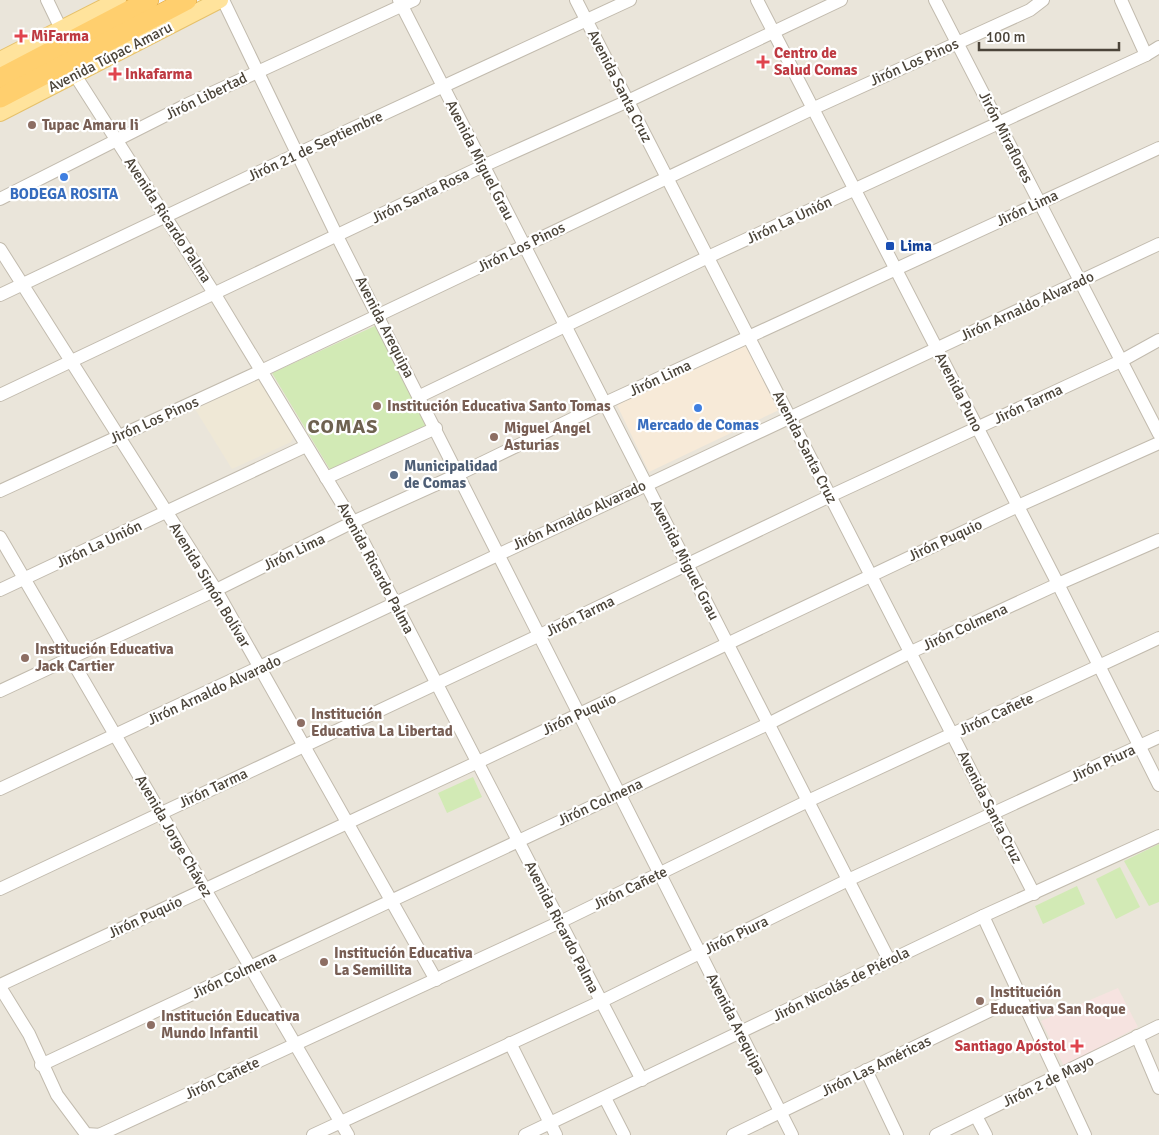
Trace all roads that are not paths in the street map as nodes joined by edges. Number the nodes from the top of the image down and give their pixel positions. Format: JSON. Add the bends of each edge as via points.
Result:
{"nodes":[{"id":1,"x":47,"y":0,"type":"edge"},
{"id":2,"x":118,"y":0,"type":"edge"},
{"id":3,"x":149,"y":0,"type":"edge"},
{"id":4,"x":187,"y":0,"type":"edge"},
{"id":5,"x":222,"y":0,"type":"edge"},
{"id":6,"x":414,"y":0,"type":"edge"},
{"id":7,"x":576,"y":0,"type":"edge"},
{"id":8,"x":630,"y":0,"type":"edge"},
{"id":9,"x":757,"y":0,"type":"edge"},
{"id":10,"x":841,"y":0,"type":"edge"},
{"id":11,"x":935,"y":0,"type":"edge"},
{"id":12,"x":1121,"y":0,"type":"edge"},
{"id":13,"x":1042,"y":1,"type":"edge"},
{"id":14,"x":400,"y":3,"type":"edge"},
{"id":15,"x":587,"y":20,"type":"junction"},
{"id":16,"x":61,"y":29,"type":"junction"},
{"id":17,"x":774,"y":32,"type":"junction"},
{"id":18,"x":957,"y":43,"type":"junction"},
{"id":19,"x":1159,"y":48,"type":"edge"},
{"id":20,"x":1146,"y":56,"type":"junction"},
{"id":21,"x":0,"y":60,"type":"edge"},
{"id":22,"x":258,"y":71,"type":"junction"},
{"id":23,"x":75,"y":75,"type":"junction"},
{"id":24,"x":0,"y":78,"type":"edge"},
{"id":25,"x":443,"y":87,"type":"junction"},
{"id":26,"x":0,"y":98,"type":"edge"},
{"id":27,"x":628,"y":101,"type":"junction"},
{"id":28,"x":812,"y":109,"type":"junction"},
{"id":29,"x":0,"y":113,"type":"edge"},
{"id":30,"x":999,"y":123,"type":"junction"},
{"id":31,"x":117,"y":140,"type":"junction"},
{"id":32,"x":1159,"y":148,"type":"edge"},
{"id":33,"x":297,"y":154,"type":"junction"},
{"id":34,"x":483,"y":166,"type":"junction"},
{"id":35,"x":667,"y":178,"type":"junction"},
{"id":36,"x":855,"y":190,"type":"junction"},
{"id":37,"x":0,"y":198,"type":"edge"},
{"id":38,"x":1039,"y":202,"type":"junction"},
{"id":39,"x":165,"y":216,"type":"junction"},
{"id":40,"x":338,"y":236,"type":"junction"},
{"id":41,"x":1159,"y":244,"type":"edge"},
{"id":42,"x":524,"y":245,"type":"junction"},
{"id":43,"x":0,"y":250,"type":"edge"},
{"id":44,"x":708,"y":257,"type":"junction"},
{"id":45,"x":896,"y":270,"type":"junction"},
{"id":46,"x":1080,"y":282,"type":"junction"},
{"id":47,"x":22,"y":284,"type":"junction"},
{"id":48,"x":214,"y":293,"type":"junction"},
{"id":49,"x":0,"y":295,"type":"edge"},
{"id":50,"x":379,"y":315,"type":"junction"},
{"id":51,"x":565,"y":325,"type":"junction"},
{"id":52,"x":749,"y":337,"type":"junction"},
{"id":53,"x":1159,"y":340,"type":"edge"},
{"id":54,"x":936,"y":348,"type":"junction"},
{"id":55,"x":1121,"y":361,"type":"junction"},
{"id":56,"x":71,"y":362,"type":"junction"},
{"id":57,"x":261,"y":371,"type":"junction"},
{"id":58,"x":0,"y":395,"type":"edge"},
{"id":59,"x":420,"y":396,"type":"junction"},
{"id":60,"x":605,"y":403,"type":"junction"},
{"id":61,"x":790,"y":417,"type":"junction"},
{"id":62,"x":436,"y":428,"type":"junction"},
{"id":63,"x":977,"y":428,"type":"junction"},
{"id":64,"x":1159,"y":434,"type":"edge"},
{"id":65,"x":118,"y":436,"type":"junction"},
{"id":66,"x":1159,"y":443,"type":"edge"},
{"id":67,"x":306,"y":446,"type":"junction"},
{"id":68,"x":459,"y":474,"type":"junction"},
{"id":69,"x":326,"y":478,"type":"junction"},
{"id":70,"x":646,"y":484,"type":"junction"},
{"id":71,"x":0,"y":491,"type":"edge"},
{"id":72,"x":830,"y":496,"type":"junction"},
{"id":73,"x":1018,"y":506,"type":"junction"},
{"id":74,"x":166,"y":512,"type":"junction"},
{"id":75,"x":353,"y":522,"type":"junction"},
{"id":76,"x":0,"y":537,"type":"edge"},
{"id":77,"x":1159,"y":540,"type":"edge"},
{"id":78,"x":499,"y":553,"type":"junction"},
{"id":79,"x":687,"y":564,"type":"junction"},
{"id":80,"x":871,"y":575,"type":"junction"},
{"id":81,"x":24,"y":578,"type":"junction"},
{"id":82,"x":1058,"y":584,"type":"junction"},
{"id":83,"x":0,"y":590,"type":"edge"},
{"id":84,"x":216,"y":590,"type":"junction"},
{"id":85,"x":395,"y":602,"type":"junction"},
{"id":86,"x":540,"y":635,"type":"junction"},
{"id":87,"x":1159,"y":638,"type":"edge"},
{"id":88,"x":727,"y":643,"type":"junction"},
{"id":89,"x":911,"y":652,"type":"junction"},
{"id":90,"x":70,"y":657,"type":"junction"},
{"id":91,"x":1099,"y":666,"type":"junction"},
{"id":92,"x":260,"y":668,"type":"junction"},
{"id":93,"x":437,"y":682,"type":"junction"},
{"id":94,"x":0,"y":691,"type":"edge"},
{"id":95,"x":580,"y":714,"type":"junction"},
{"id":96,"x":768,"y":724,"type":"junction"},
{"id":97,"x":953,"y":734,"type":"junction"},
{"id":98,"x":117,"y":736,"type":"junction"},
{"id":99,"x":1159,"y":737,"type":"edge"},
{"id":100,"x":303,"y":746,"type":"junction"},
{"id":101,"x":1140,"y":746,"type":"junction"},
{"id":102,"x":478,"y":762,"type":"junction"},
{"id":103,"x":1159,"y":785,"type":"edge"},
{"id":104,"x":0,"y":789,"type":"edge"},
{"id":105,"x":620,"y":793,"type":"junction"},
{"id":106,"x":808,"y":801,"type":"junction"},
{"id":107,"x":160,"y":812,"type":"junction"},
{"id":108,"x":993,"y":814,"type":"junction"},
{"id":109,"x":347,"y":823,"type":"junction"},
{"id":110,"x":1159,"y":836,"type":"edge"},
{"id":111,"x":518,"y":841,"type":"junction"},
{"id":112,"x":660,"y":873,"type":"junction"},
{"id":113,"x":848,"y":880,"type":"junction"},
{"id":114,"x":0,"y":889,"type":"edge"},
{"id":115,"x":204,"y":889,"type":"junction"},
{"id":116,"x":1034,"y":894,"type":"junction"},
{"id":117,"x":392,"y":900,"type":"junction"},
{"id":118,"x":983,"y":916,"type":"junction"},
{"id":119,"x":560,"y":922,"type":"junction"},
{"id":120,"x":700,"y":953,"type":"junction"},
{"id":121,"x":889,"y":960,"type":"junction"},
{"id":122,"x":250,"y":967,"type":"junction"},
{"id":123,"x":436,"y":980,"type":"junction"},
{"id":124,"x":0,"y":986,"type":"edge"},
{"id":125,"x":1020,"y":996,"type":"junction"},
{"id":126,"x":600,"y":1002,"type":"junction"},
{"id":127,"x":1159,"y":1026,"type":"edge"},
{"id":128,"x":740,"y":1033,"type":"junction"},
{"id":129,"x":1137,"y":1036,"type":"junction"},
{"id":130,"x":295,"y":1043,"type":"junction"},
{"id":131,"x":510,"y":1043,"type":"junction"},
{"id":132,"x":41,"y":1064,"type":"junction"},
{"id":133,"x":866,"y":1070,"type":"junction"},
{"id":134,"x":1058,"y":1076,"type":"junction"},
{"id":135,"x":642,"y":1080,"type":"junction"},
{"id":136,"x":1159,"y":1088,"type":"edge"},
{"id":137,"x":604,"y":1098,"type":"junction"},
{"id":138,"x":780,"y":1112,"type":"junction"},
{"id":139,"x":976,"y":1116,"type":"junction"},
{"id":140,"x":340,"y":1122,"type":"junction"},
{"id":141,"x":550,"y":1123,"type":"junction"},
{"id":142,"x":101,"y":1135,"type":"edge"},
{"id":143,"x":313,"y":1135,"type":"edge"},
{"id":144,"x":348,"y":1135,"type":"edge"},
{"id":145,"x":525,"y":1135,"type":"edge"},
{"id":146,"x":556,"y":1135,"type":"edge"},
{"id":147,"x":624,"y":1135,"type":"edge"},
{"id":148,"x":733,"y":1135,"type":"edge"},
{"id":149,"x":792,"y":1135,"type":"edge"},
{"id":150,"x":897,"y":1135,"type":"edge"},
{"id":151,"x":936,"y":1135,"type":"edge"},
{"id":152,"x":986,"y":1135,"type":"edge"},
{"id":153,"x":1085,"y":1135,"type":"edge"}],
"edges":[{"from":1,"to":16,"type":"street"},
{"from":2,"to":16,"type":"main road"},
{"from":3,"to":24,"type":"highway","name":"Avenida Túpac Amaru"},
{"from":4,"to":26,"type":"highway","name":"Avenida Túpac Amaru"},
{"from":5,"to":22,"type":"street","name":"Avenida Arequipa"},
{"from":5,"to":23,"type":"main road","name":"Avenida Túpac Amaru"},
{"from":6,"to":14,"type":"street","name":"Jirón Libertad"},
{"from":7,"to":15,"type":"street","name":"Avenida Santa Cruz"},
{"from":8,"to":15,"type":"street","name":"Jirón 21 de Septiembre"},
{"from":9,"to":17,"type":"street","name":"Avenida Puno"},
{"from":10,"to":17,"type":"street","name":"Jirón Santa Rosa"},
{"from":11,"to":18,"type":"street","name":"Jirón Miraflores"},
{"from":12,"to":20,"type":"street"},
{"from":13,"to":18,"type":"street","name":"Jirón Los Pinos","via":[[1030,10]]},
{"from":14,"to":22,"type":"street","name":"Jirón Libertad"},
{"from":14,"to":25,"type":"street","name":"Avenida Miguel Grau"},
{"from":15,"to":25,"type":"street","name":"Jirón 21 de Septiembre"},
{"from":15,"to":27,"type":"street","name":"Avenida Santa Cruz"},
{"from":16,"to":21,"type":"main road"},
{"from":17,"to":27,"type":"street","name":"Jirón Santa Rosa"},
{"from":17,"to":28,"type":"street","name":"Avenida Puno"},
{"from":18,"to":28,"type":"street","name":"Jirón Los Pinos"},
{"from":18,"to":30,"type":"street","name":"Jirón Miraflores"},
{"from":19,"to":20,"type":"street","name":"Jirón La Unión"},
{"from":20,"to":30,"type":"street","name":"Jirón La Unión"},
{"from":22,"to":31,"type":"street","name":"Jirón Libertad"},
{"from":22,"to":33,"type":"street","name":"Avenida Arequipa"},
{"from":23,"to":29,"type":"main road","name":"Avenida Túpac Amaru"},
{"from":23,"to":31,"type":"street","name":"Avenida Ricardo Palma"},
{"from":25,"to":33,"type":"street","name":"Jirón 21 de Septiembre"},
{"from":25,"to":34,"type":"street","name":"Avenida Miguel Grau"},
{"from":27,"to":34,"type":"street","name":"Jirón Santa Rosa"},
{"from":27,"to":35,"type":"street","name":"Avenida Santa Cruz"},
{"from":28,"to":35,"type":"street","name":"Jirón Los Pinos"},
{"from":28,"to":36,"type":"street","name":"Avenida Puno"},
{"from":30,"to":36,"type":"street","name":"Jirón La Unión"},
{"from":30,"to":38,"type":"street","name":"Jirón Miraflores"},
{"from":31,"to":37,"type":"street","name":"Jirón Libertad"},
{"from":31,"to":39,"type":"street","name":"Avenida Ricardo Palma"},
{"from":32,"to":38,"type":"street","name":"Jirón Lima"},
{"from":33,"to":39,"type":"street","name":"Jirón 21 de Septiembre"},
{"from":33,"to":40,"type":"street","name":"Avenida Arequipa"},
{"from":34,"to":40,"type":"street","name":"Jirón Santa Rosa"},
{"from":34,"to":42,"type":"street","name":"Avenida Miguel Grau"},
{"from":35,"to":42,"type":"street","name":"Jirón Los Pinos"},
{"from":35,"to":44,"type":"street","name":"Avenida Santa Cruz"},
{"from":36,"to":44,"type":"street","name":"Jirón La Unión"},
{"from":36,"to":45,"type":"street","name":"Avenida Puno"},
{"from":38,"to":45,"type":"street","name":"Jirón Lima"},
{"from":38,"to":46,"type":"street","name":"Jirón Miraflores"},
{"from":39,"to":47,"type":"street","name":"Jirón 21 de Septiembre"},
{"from":39,"to":48,"type":"street","name":"Avenida Ricardo Palma"},
{"from":40,"to":48,"type":"street","name":"Jirón Santa Rosa"},
{"from":40,"to":50,"type":"street","name":"Avenida Arequipa"},
{"from":41,"to":46,"type":"street","name":"Jirón Arnaldo Alvarado"},
{"from":42,"to":50,"type":"street","name":"Jirón Los Pinos"},
{"from":42,"to":51,"type":"street","name":"Avenida Miguel Grau"},
{"from":43,"to":47,"type":"street","name":"Avenida Simón Bolívar"},
{"from":44,"to":51,"type":"street","name":"Jirón La Unión"},
{"from":44,"to":52,"type":"street","name":"Avenida Santa Cruz"},
{"from":45,"to":52,"type":"street","name":"Jirón Lima"},
{"from":45,"to":54,"type":"street","name":"Avenida Puno"},
{"from":46,"to":54,"type":"street","name":"Jirón Arnaldo Alvarado"},
{"from":46,"to":55,"type":"street","name":"Jirón Miraflores"},
{"from":47,"to":49,"type":"street","name":"Jirón 21 de Septiembre"},
{"from":47,"to":56,"type":"street","name":"Avenida Simón Bolívar"},
{"from":48,"to":56,"type":"street","name":"Jirón Santa Rosa"},
{"from":48,"to":57,"type":"street","name":"Avenida Ricardo Palma"},
{"from":50,"to":57,"type":"street","name":"Jirón Los Pinos"},
{"from":50,"to":59,"type":"street","name":"Avenida Arequipa"},
{"from":51,"to":59,"type":"street","name":"Jirón La Unión"},
{"from":51,"to":60,"type":"street","name":"Avenida Miguel Grau"},
{"from":52,"to":60,"type":"street","name":"Jirón Lima"},
{"from":52,"to":61,"type":"street","name":"Avenida Santa Cruz"},
{"from":53,"to":55,"type":"street","name":"Jirón Tarma"},
{"from":54,"to":61,"type":"street","name":"Jirón Arnaldo Alvarado"},
{"from":54,"to":63,"type":"street","name":"Avenida Puno"},
{"from":55,"to":63,"type":"street","name":"Jirón Tarma"},
{"from":55,"to":64,"type":"street","name":"Jirón Miraflores"},
{"from":56,"to":58,"type":"street","name":"Jirón Santa Rosa"},
{"from":56,"to":65,"type":"street","name":"Avenida Simón Bolívar"},
{"from":57,"to":65,"type":"street","name":"Jirón Los Pinos"},
{"from":57,"to":67,"type":"street","name":"Avenida Ricardo Palma"},
{"from":59,"to":62,"type":"street","name":"Avenida Arequipa"},
{"from":60,"to":68,"type":"street","name":"Jirón Lima"},
{"from":60,"to":70,"type":"street","name":"Avenida Miguel Grau"},
{"from":61,"to":70,"type":"street","name":"Jirón Arnaldo Alvarado"},
{"from":61,"to":72,"type":"street","name":"Avenida Santa Cruz"},
{"from":62,"to":68,"type":"street","name":"Avenida Arequipa"},
{"from":62,"to":69,"type":"street"},
{"from":63,"to":72,"type":"street","name":"Jirón Tarma"},
{"from":63,"to":73,"type":"street","name":"Avenida Puno"},
{"from":65,"to":71,"type":"street","name":"Jirón Los Pinos"},
{"from":65,"to":74,"type":"street","name":"Avenida Simón Bolívar"},
{"from":66,"to":73,"type":"street","name":"Jirón Puquio"},
{"from":67,"to":69,"type":"street","name":"Avenida Ricardo Palma"},
{"from":67,"to":74,"type":"street","name":"Jirón La Unión"},
{"from":68,"to":75,"type":"street","name":"Jirón Lima"},
{"from":68,"to":78,"type":"street","name":"Avenida Arequipa"},
{"from":69,"to":75,"type":"street","name":"Avenida Ricardo Palma"},
{"from":70,"to":78,"type":"street","name":"Jirón Arnaldo Alvarado"},
{"from":70,"to":79,"type":"street","name":"Avenida Miguel Grau"},
{"from":72,"to":79,"type":"street","name":"Jirón Tarma"},
{"from":72,"to":80,"type":"street","name":"Avenida Santa Cruz"},
{"from":73,"to":80,"type":"street","name":"Jirón Puquio"},
{"from":73,"to":82,"type":"street","name":"Avenida Puno"},
{"from":74,"to":81,"type":"street","name":"Jirón La Unión"},
{"from":74,"to":84,"type":"street","name":"Avenida Simón Bolívar"},
{"from":75,"to":84,"type":"street","name":"Jirón Lima"},
{"from":75,"to":85,"type":"street","name":"Avenida Ricardo Palma"},
{"from":76,"to":81,"type":"street","name":"Avenida Jorge Chávez"},
{"from":77,"to":82,"type":"street","name":"Jirón Colmena"},
{"from":78,"to":85,"type":"street","name":"Jirón Arnaldo Alvarado"},
{"from":78,"to":86,"type":"street","name":"Avenida Arequipa"},
{"from":79,"to":86,"type":"street","name":"Jirón Tarma"},
{"from":79,"to":88,"type":"street","name":"Avenida Miguel Grau"},
{"from":80,"to":88,"type":"street","name":"Jirón Puquio"},
{"from":80,"to":89,"type":"street","name":"Avenida Santa Cruz"},
{"from":81,"to":83,"type":"street","name":"Jirón La Unión"},
{"from":81,"to":90,"type":"street","name":"Avenida Jorge Chávez"},
{"from":82,"to":89,"type":"street","name":"Jirón Colmena"},
{"from":82,"to":91,"type":"street","name":"Avenida Puno"},
{"from":84,"to":90,"type":"street","name":"Jirón Lima"},
{"from":84,"to":92,"type":"street","name":"Avenida Simón Bolívar"},
{"from":85,"to":92,"type":"street","name":"Jirón Arnaldo Alvarado"},
{"from":85,"to":93,"type":"street","name":"Avenida Ricardo Palma"},
{"from":86,"to":93,"type":"street","name":"Jirón Tarma"},
{"from":86,"to":95,"type":"street","name":"Avenida Arequipa"},
{"from":87,"to":91,"type":"street","name":"Jirón Cañete"},
{"from":88,"to":95,"type":"street","name":"Jirón Puquio"},
{"from":88,"to":96,"type":"street","name":"Avenida Miguel Grau"},
{"from":89,"to":96,"type":"street","name":"Jirón Colmena"},
{"from":89,"to":97,"type":"street","name":"Avenida Santa Cruz"},
{"from":90,"to":94,"type":"street","name":"Jirón Lima"},
{"from":90,"to":98,"type":"street","name":"Avenida Jorge Chávez"},
{"from":91,"to":97,"type":"street","name":"Jirón Cañete"},
{"from":91,"to":101,"type":"street","name":"Avenida Puno"},
{"from":92,"to":98,"type":"street","name":"Jirón Arnaldo Alvarado"},
{"from":92,"to":100,"type":"street","name":"Avenida Simón Bolívar"},
{"from":93,"to":100,"type":"street","name":"Jirón Tarma"},
{"from":93,"to":102,"type":"street","name":"Avenida Ricardo Palma"},
{"from":95,"to":102,"type":"street","name":"Jirón Puquio"},
{"from":95,"to":105,"type":"street","name":"Avenida Arequipa"},
{"from":96,"to":105,"type":"street","name":"Jirón Colmena"},
{"from":96,"to":106,"type":"street","name":"Avenida Miguel Grau"},
{"from":97,"to":106,"type":"street","name":"Jirón Cañete"},
{"from":97,"to":108,"type":"street","name":"Avenida Santa Cruz"},
{"from":98,"to":104,"type":"street","name":"Jirón Arnaldo Alvarado"},
{"from":98,"to":107,"type":"street","name":"Avenida Jorge Chávez"},
{"from":99,"to":101,"type":"street","name":"Jirón Piura"},
{"from":100,"to":107,"type":"street","name":"Jirón Tarma"},
{"from":100,"to":109,"type":"street","name":"Avenida Simón Bolívar"},
{"from":101,"to":103,"type":"street","name":"Avenida Puno"},
{"from":101,"to":108,"type":"street","name":"Jirón Piura"},
{"from":102,"to":109,"type":"street","name":"Jirón Puquio"},
{"from":102,"to":111,"type":"street","name":"Avenida Ricardo Palma"},
{"from":105,"to":111,"type":"street","name":"Jirón Colmena"},
{"from":105,"to":112,"type":"street","name":"Avenida Arequipa"},
{"from":106,"to":112,"type":"street","name":"Jirón Cañete"},
{"from":106,"to":113,"type":"street","name":"Avenida Miguel Grau"},
{"from":107,"to":114,"type":"street","name":"Jirón Tarma"},
{"from":107,"to":115,"type":"street","name":"Avenida Jorge Chávez"},
{"from":108,"to":113,"type":"street","name":"Jirón Piura"},
{"from":108,"to":116,"type":"street","name":"Avenida Santa Cruz"},
{"from":109,"to":115,"type":"street","name":"Jirón Puquio"},
{"from":109,"to":117,"type":"street","name":"Avenida Simón Bolívar"},
{"from":110,"to":116,"type":"street","name":"Jirón Nicolás de Piérola"},
{"from":111,"to":117,"type":"street","name":"Jirón Colmena"},
{"from":111,"to":119,"type":"street","name":"Avenida Ricardo Palma"},
{"from":112,"to":119,"type":"street","name":"Jirón Cañete"},
{"from":112,"to":120,"type":"street","name":"Avenida Arequipa"},
{"from":113,"to":120,"type":"street","name":"Jirón Piura"},
{"from":113,"to":121,"type":"street","name":"Avenida Miguel Grau"},
{"from":115,"to":122,"type":"street","name":"Avenida Jorge Chávez"},
{"from":115,"to":124,"type":"street","name":"Jirón Puquio"},
{"from":116,"to":118,"type":"street","name":"Jirón Nicolás de Piérola"},
{"from":117,"to":122,"type":"street","name":"Jirón Colmena"},
{"from":117,"to":123,"type":"street","name":"Avenida Simón Bolívar"},
{"from":118,"to":121,"type":"street","name":"Jirón Nicolás de Piérola"},
{"from":118,"to":125,"type":"street"},
{"from":119,"to":123,"type":"street","name":"Jirón Cañete"},
{"from":119,"to":126,"type":"street","name":"Avenida Ricardo Palma"},
{"from":120,"to":126,"type":"street","name":"Jirón Piura"},
{"from":120,"to":128,"type":"street","name":"Avenida Arequipa"},
{"from":121,"to":128,"type":"street","name":"Jirón Nicolás de Piérola"},
{"from":122,"to":130,"type":"street","name":"Avenida Jorge Chávez"},
{"from":122,"to":132,"type":"street","name":"Jirón Colmena"},
{"from":123,"to":130,"type":"street","name":"Jirón Cañete"},
{"from":124,"to":132,"type":"street","via":[[29,1034]]},
{"from":125,"to":133,"type":"street","name":"Jirón Las Américas"},
{"from":125,"to":134,"type":"street"},
{"from":126,"to":131,"type":"street","name":"Jirón Piura"},
{"from":126,"to":135,"type":"street","name":"Avenida Ricardo Palma"},
{"from":127,"to":129,"type":"street","name":"Jirón 2 de Mayo"},
{"from":128,"to":135,"type":"street","name":"Jirón Nicolás de Piérola"},
{"from":128,"to":138,"type":"street","name":"Avenida Arequipa"},
{"from":129,"to":134,"type":"street","name":"Jirón 2 de Mayo"},
{"from":129,"to":136,"type":"street"},
{"from":130,"to":140,"type":"street","name":"Avenida Jorge Chávez"},
{"from":130,"to":142,"type":"street","name":"Jirón Cañete"},
{"from":131,"to":140,"type":"street","name":"Jirón Piura"},
{"from":131,"to":141,"type":"street"},
{"from":132,"to":142,"type":"street","via":[[57,1095],[86,1134]]},
{"from":133,"to":138,"type":"street","name":"Jirón Las Américas"},
{"from":133,"to":150,"type":"street"},
{"from":134,"to":139,"type":"street","name":"Jirón 2 de Mayo"},
{"from":134,"to":153,"type":"street"},
{"from":135,"to":137,"type":"street","name":"Jirón Nicolás de Piérola"},
{"from":137,"to":141,"type":"street","name":"Jirón Nicolás de Piérola"},
{"from":137,"to":147,"type":"street"},
{"from":138,"to":148,"type":"street","name":"Jirón Las Américas"},
{"from":138,"to":149,"type":"street","name":"Avenida Arequipa"},
{"from":139,"to":151,"type":"street","name":"Jirón 2 de Mayo"},
{"from":139,"to":152,"type":"street"},
{"from":140,"to":143,"type":"street","name":"Jirón Piura"},
{"from":140,"to":144,"type":"street","name":"Avenida Jorge Chávez"},
{"from":141,"to":145,"type":"street","name":"Jirón Nicolás de Piérola"},
{"from":141,"to":146,"type":"street"}]}
